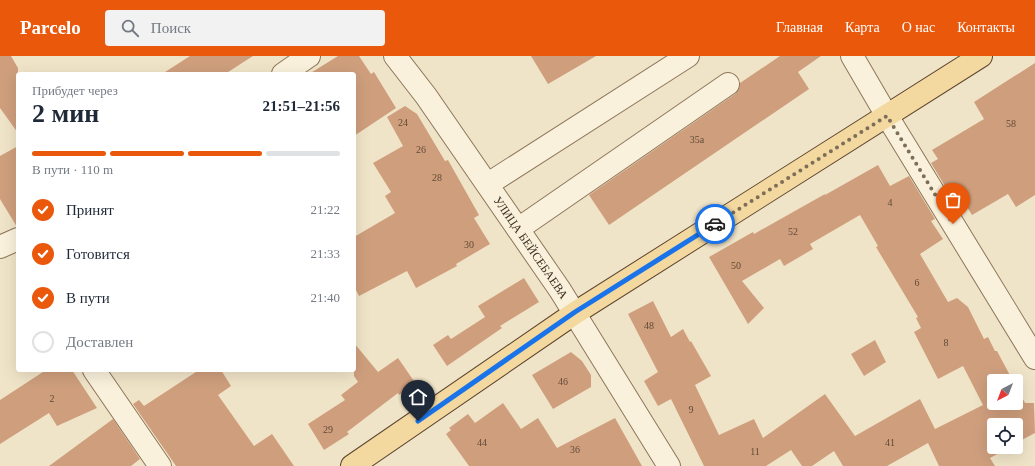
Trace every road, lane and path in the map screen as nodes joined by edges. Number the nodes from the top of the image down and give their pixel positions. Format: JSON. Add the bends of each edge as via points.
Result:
{"nodes":[{"id":1,"x":309,"y":56,"type":"edge"},
{"id":2,"x":395,"y":56,"type":"edge"},
{"id":3,"x":688,"y":56,"type":"edge"},
{"id":4,"x":852,"y":56,"type":"edge"},
{"id":5,"x":981,"y":56,"type":"edge"},
{"id":6,"x":286,"y":72,"type":"edge"},
{"id":7,"x":728,"y":84,"type":"dead end"},
{"id":8,"x":887,"y":116,"type":"junction"},
{"id":9,"x":488,"y":184,"type":"junction"},
{"id":10,"x":518,"y":229,"type":"junction"},
{"id":11,"x":575,"y":312,"type":"junction"},
{"id":12,"x":1035,"y":358,"type":"edge"},
{"id":13,"x":95,"y":372,"type":"edge"},
{"id":14,"x":160,"y":466,"type":"edge"},
{"id":15,"x":352,"y":466,"type":"edge"},
{"id":16,"x":669,"y":466,"type":"edge"}],
"edges":[{"from":1,"to":6,"type":"street"},
{"from":2,"to":9,"type":"street","name":"УЛИЦА БЕЙСЕБАЕВА"},
{"from":3,"to":9,"type":"street"},
{"from":4,"to":8,"type":"street"},
{"from":5,"to":8,"type":"main road"},
{"from":7,"to":10,"type":"street"},
{"from":8,"to":11,"type":"main road"},
{"from":8,"to":12,"type":"street"},
{"from":9,"to":10,"type":"street","name":"УЛИЦА БЕЙСЕБАЕВА"},
{"from":10,"to":11,"type":"street","name":"УЛИЦА БЕЙСЕБАЕВА"},
{"from":11,"to":15,"type":"main road"},
{"from":11,"to":16,"type":"street","name":"УЛИЦА БЕЙСЕБАЕВА"},
{"from":13,"to":14,"type":"street"}]}
